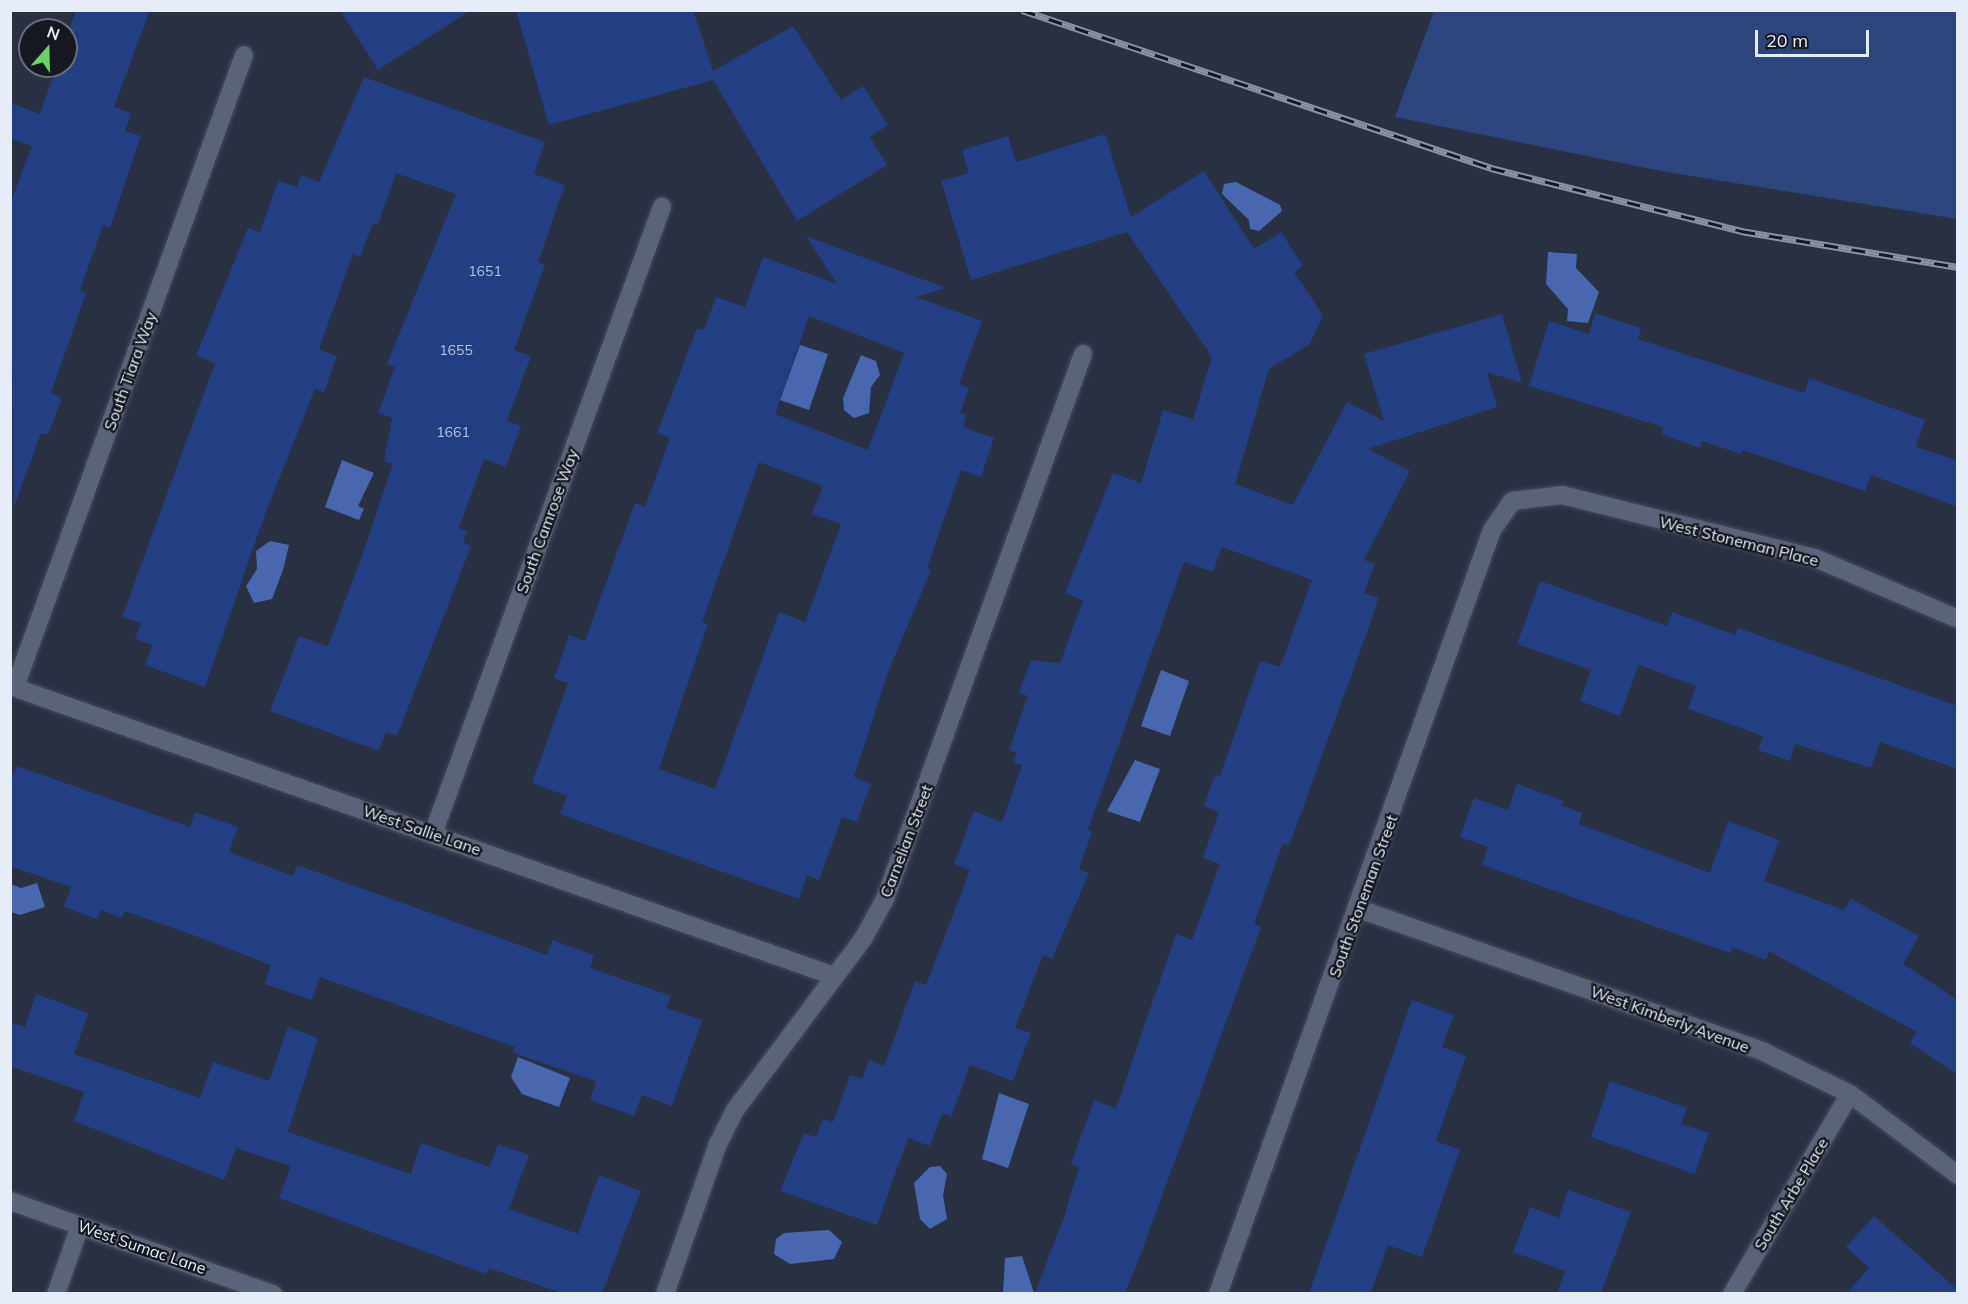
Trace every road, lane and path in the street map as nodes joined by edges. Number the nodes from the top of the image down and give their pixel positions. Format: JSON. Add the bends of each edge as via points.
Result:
{"nodes":[{"id":1,"x":244,"y":55,"type":"dead end"},
{"id":2,"x":662,"y":207,"type":"dead end"},
{"id":3,"x":1083,"y":354,"type":"dead end"},
{"id":4,"x":1512,"y":501,"type":"joint"},
{"id":5,"x":1958,"y":619,"type":"edge"},
{"id":6,"x":13,"y":687,"type":"edge"},
{"id":7,"x":433,"y":834,"type":"junction"},
{"id":8,"x":1359,"y":909,"type":"junction"},
{"id":9,"x":834,"y":976,"type":"junction"},
{"id":10,"x":1850,"y":1094,"type":"junction"},
{"id":11,"x":1958,"y":1174,"type":"edge"},
{"id":12,"x":10,"y":1201,"type":"edge"},
{"id":13,"x":80,"y":1226,"type":"junction"},
{"id":14,"x":56,"y":1293,"type":"edge"},
{"id":15,"x":273,"y":1293,"type":"edge"},
{"id":16,"x":665,"y":1293,"type":"edge"},
{"id":17,"x":1218,"y":1293,"type":"edge"},
{"id":18,"x":1732,"y":1293,"type":"edge"}],
"edges":[{"from":1,"to":6,"type":"street","name":"South Tiara Way"},
{"from":2,"to":7,"type":"street","name":"South Camrose Way"},
{"from":3,"to":9,"type":"street","name":"Carnelian Street","via":[[885,899]]},
{"from":4,"to":5,"type":"street","name":"West Stoneman Place","via":[[1562,495],[1815,558]]},
{"from":4,"to":8,"type":"street","name":"South Stoneman Street","via":[[1492,530]]},
{"from":6,"to":7,"type":"street","name":"West Sallie Lane"},
{"from":7,"to":9,"type":"street","name":"West Sallie Lane"},
{"from":8,"to":10,"type":"street","name":"West Kimberly Avenue","via":[[1764,1052]]},
{"from":8,"to":17,"type":"street","name":"South Stoneman Street"},
{"from":9,"to":16,"type":"street","name":"Carnelian Street","via":[[735,1110],[717,1146]]},
{"from":10,"to":11,"type":"street","name":"West Kimberly Avenue"},
{"from":10,"to":18,"type":"street","name":"South Arbe Place"},
{"from":12,"to":13,"type":"street","name":"West Sumac Lane"},
{"from":13,"to":14,"type":"street"},
{"from":13,"to":15,"type":"street","name":"West Sumac Lane"}]}
